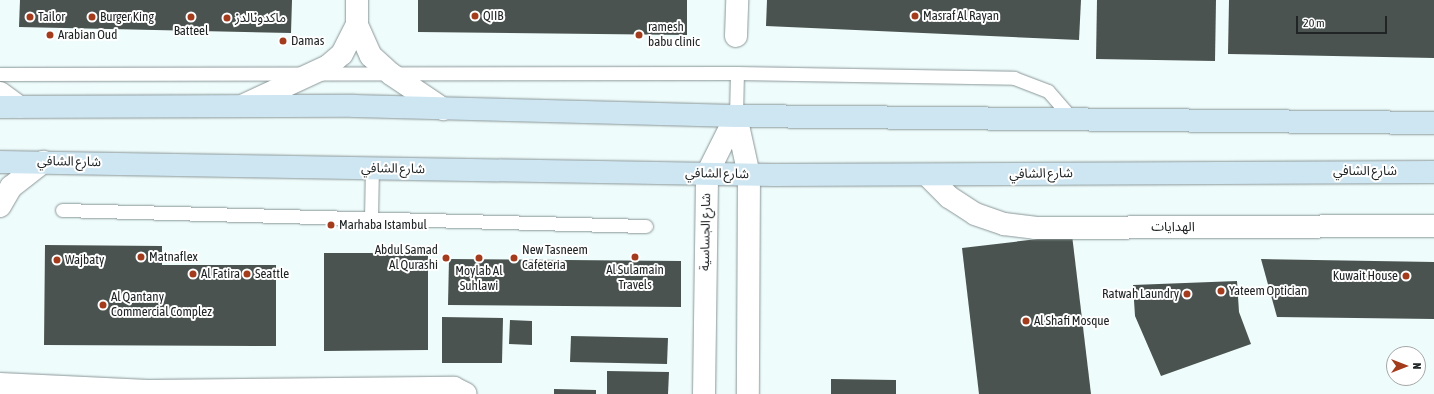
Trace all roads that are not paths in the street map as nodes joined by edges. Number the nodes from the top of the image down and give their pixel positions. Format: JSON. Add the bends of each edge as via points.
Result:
{"nodes":[{"id":1,"x":357,"y":0,"type":"edge"},
{"id":2,"x":737,"y":0,"type":"edge"},
{"id":3,"x":357,"y":25,"type":"junction"},
{"id":4,"x":736,"y":36,"type":"dead end"},
{"id":5,"x":0,"y":74,"type":"edge"},
{"id":6,"x":309,"y":74,"type":"junction"},
{"id":7,"x":390,"y":74,"type":"junction"},
{"id":8,"x":737,"y":74,"type":"junction"},
{"id":9,"x":0,"y":93,"type":"edge"},
{"id":10,"x":242,"y":106,"type":"junction"},
{"id":11,"x":9,"y":107,"type":"edge"},
{"id":12,"x":444,"y":109,"type":"junction"},
{"id":13,"x":736,"y":116,"type":"junction"},
{"id":14,"x":1072,"y":119,"type":"junction"},
{"id":15,"x":1434,"y":123,"type":"edge"},
{"id":16,"x":0,"y":162,"type":"edge"},
{"id":17,"x":43,"y":162,"type":"junction"},
{"id":18,"x":372,"y":168,"type":"junction"},
{"id":19,"x":1434,"y":172,"type":"edge"},
{"id":20,"x":707,"y":174,"type":"junction"},
{"id":21,"x":749,"y":175,"type":"junction"},
{"id":22,"x":928,"y":176,"type":"junction"},
{"id":23,"x":0,"y":206,"type":"edge"},
{"id":24,"x":62,"y":210,"type":"dead end"},
{"id":25,"x":371,"y":218,"type":"junction"},
{"id":26,"x":646,"y":226,"type":"dead end"},
{"id":27,"x":1434,"y":226,"type":"edge"},
{"id":28,"x":0,"y":384,"type":"edge"},
{"id":29,"x":148,"y":392,"type":"edge"},
{"id":30,"x":466,"y":394,"type":"edge"},
{"id":31,"x":704,"y":394,"type":"edge"},
{"id":32,"x":748,"y":394,"type":"edge"}],
"edges":[{"from":1,"to":3,"type":"street"},
{"from":2,"to":4,"type":"street"},
{"from":3,"to":6,"type":"street","via":[[342,54]]},
{"from":3,"to":7,"type":"street","via":[[371,56]]},
{"from":5,"to":6,"type":"lane"},
{"from":6,"to":7,"type":"lane"},
{"from":6,"to":10,"type":"street"},
{"from":7,"to":8,"type":"lane"},
{"from":7,"to":12,"type":"street"},
{"from":8,"to":13,"type":"lane"},
{"from":8,"to":14,"type":"lane","via":[[1014,78],[1048,91]]},
{"from":9,"to":11,"type":"street"},
{"from":10,"to":11,"type":"main road"},
{"from":10,"to":12,"type":"main road"},
{"from":12,"to":13,"type":"main road"},
{"from":13,"to":14,"type":"main road"},
{"from":13,"to":20,"type":"street","name":"شارع الجساسية"},
{"from":13,"to":21,"type":"street"},
{"from":14,"to":15,"type":"main road"},
{"from":16,"to":17,"type":"main road","name":"شارع الشافي"},
{"from":17,"to":18,"type":"main road","name":"شارع الشافي"},
{"from":17,"to":23,"type":"street","via":[[11,187]]},
{"from":18,"to":20,"type":"main road","name":"شارع الشافي"},
{"from":18,"to":25,"type":"lane"},
{"from":19,"to":22,"type":"main road","name":"شارع الشافي"},
{"from":20,"to":21,"type":"main road","name":"شارع الشافي"},
{"from":20,"to":31,"type":"street","name":"شارع الجساسية"},
{"from":21,"to":22,"type":"main road","name":"شارع الشافي"},
{"from":21,"to":32,"type":"street"},
{"from":22,"to":27,"type":"street","name":"الهدايات","via":[[949,197],[975,214],[1004,224],[1035,228]]},
{"from":24,"to":25,"type":"lane"},
{"from":25,"to":26,"type":"lane"},
{"from":28,"to":29,"type":"street"},
{"from":29,"to":30,"type":"street","via":[[454,388]]}]}
